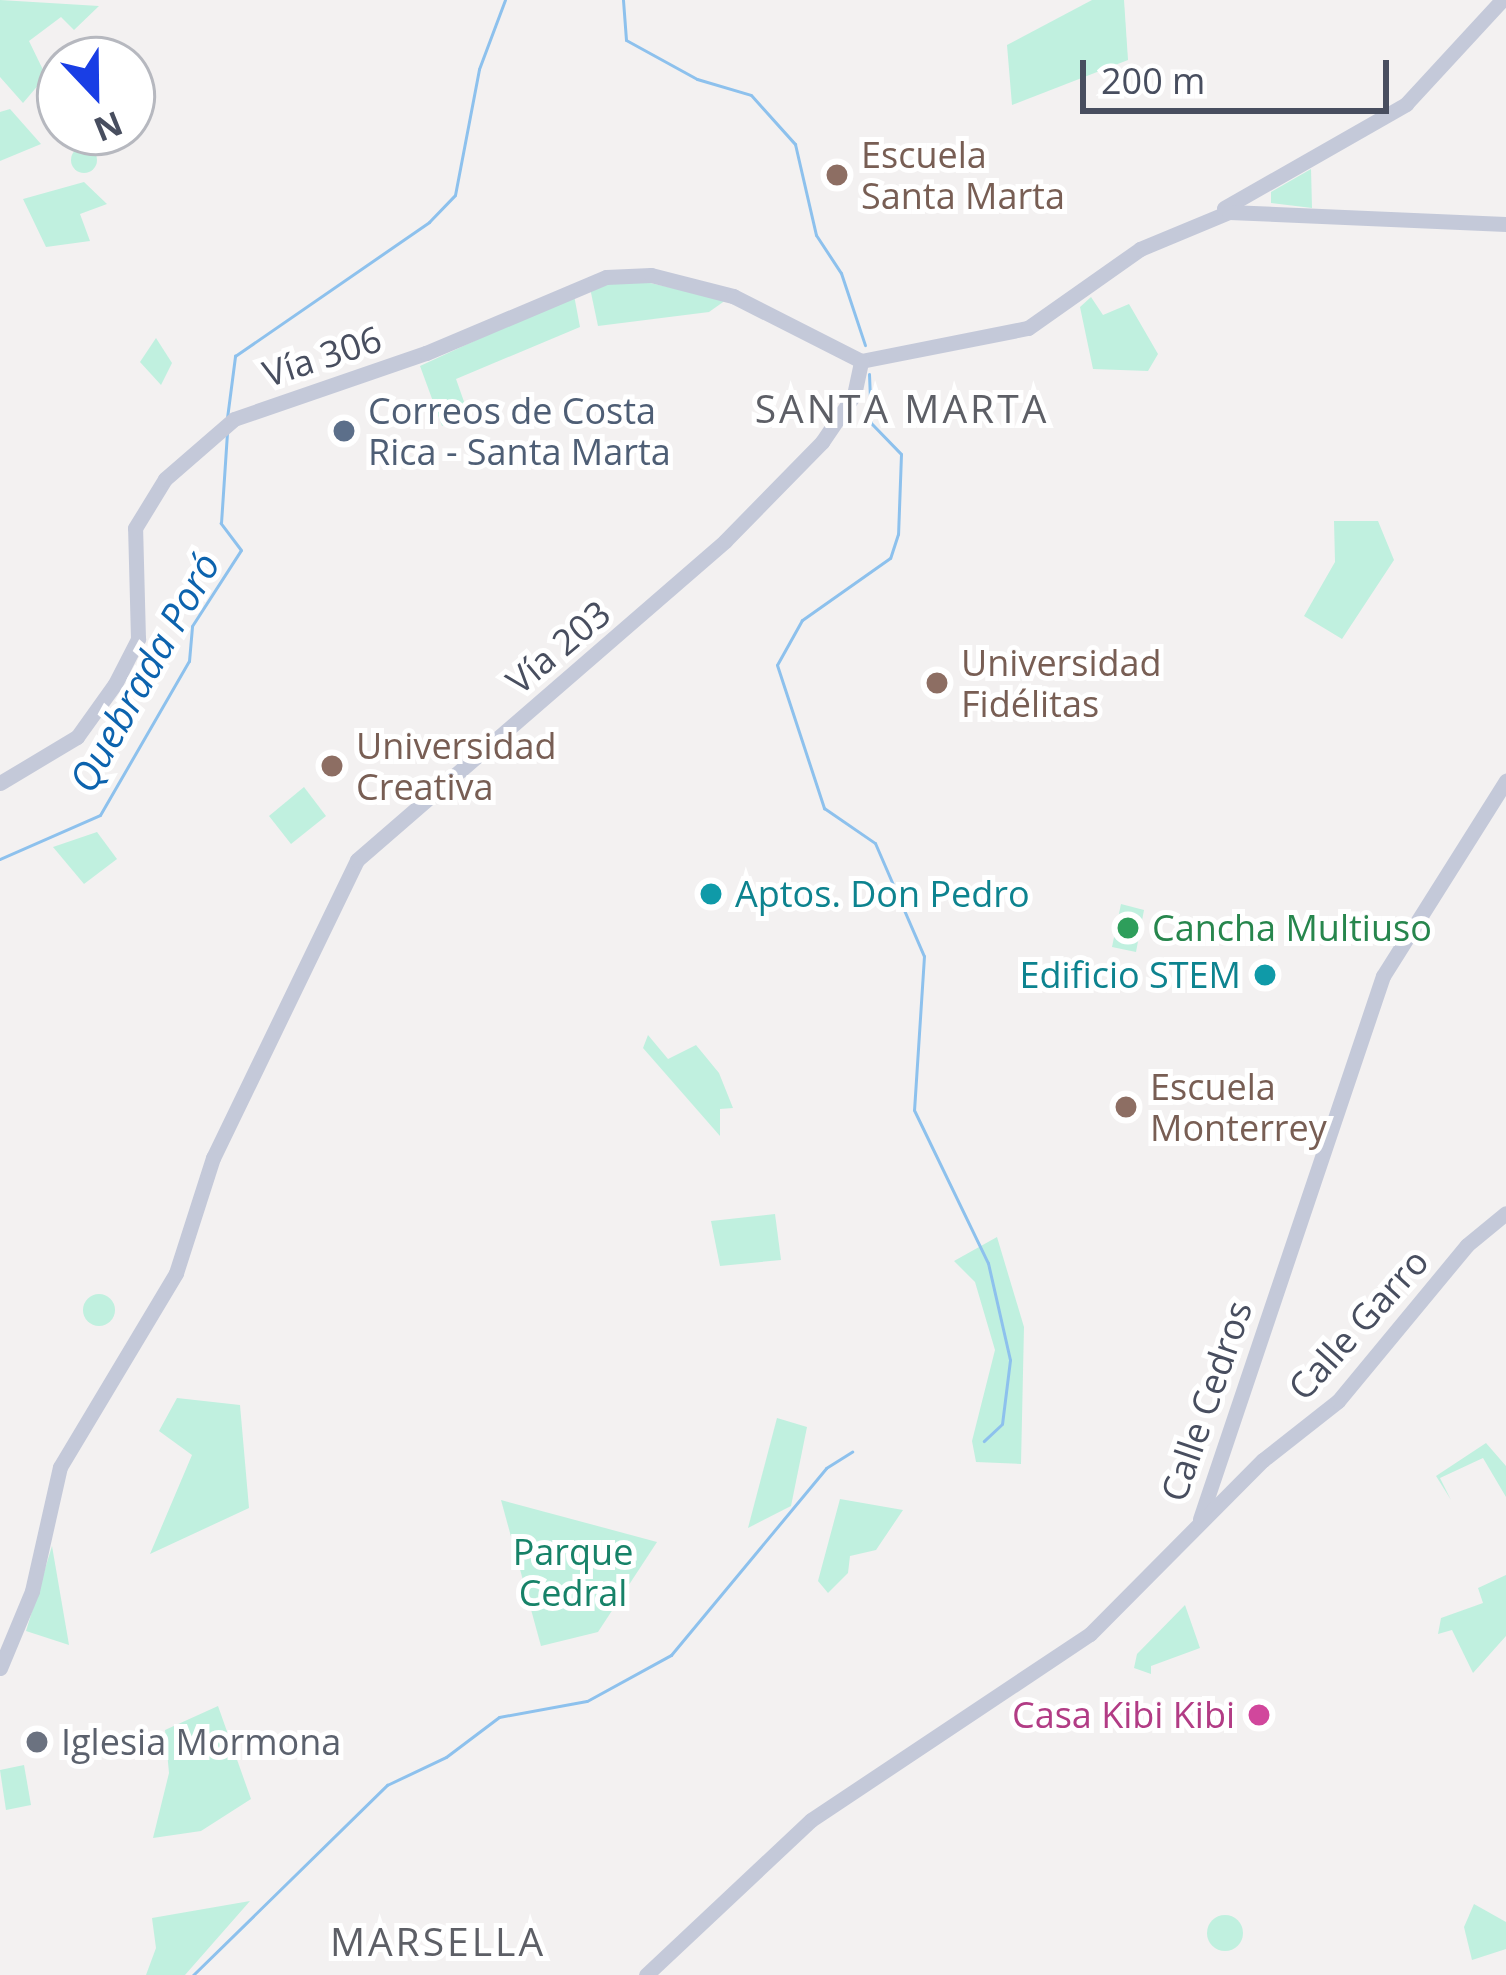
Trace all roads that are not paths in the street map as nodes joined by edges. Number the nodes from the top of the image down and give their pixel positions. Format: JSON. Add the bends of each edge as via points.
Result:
{"nodes":[{"id":1,"x":1502,"y":0,"type":"edge"},
{"id":2,"x":1270,"y":183,"type":"junction"},
{"id":3,"x":1274,"y":208,"type":"junction"},
{"id":4,"x":1211,"y":217,"type":"junction"},
{"id":5,"x":1506,"y":224,"type":"edge"},
{"id":6,"x":862,"y":361,"type":"junction"},
{"id":7,"x":1506,"y":782,"type":"edge"},
{"id":8,"x":0,"y":783,"type":"edge"},
{"id":9,"x":1506,"y":1214,"type":"edge"},
{"id":10,"x":1199,"y":1522,"type":"junction"},
{"id":11,"x":0,"y":1668,"type":"edge"},
{"id":12,"x":646,"y":1975,"type":"edge"}],
"edges":[{"from":1,"to":2,"type":"street","via":[[1406,104]]},
{"from":2,"to":3,"type":"street"},
{"from":2,"to":4,"type":"street"},
{"from":3,"to":4,"type":"street"},
{"from":3,"to":5,"type":"street"},
{"from":4,"to":6,"type":"street","via":[[1128,256],[1028,328]]},
{"from":6,"to":8,"type":"street","name":"Vía 306","via":[[733,296],[651,274],[606,277],[426,353],[234,419],[165,479],[134,528],[141,611],[129,662],[77,737]]},
{"from":6,"to":11,"type":"street","name":"Vía 203","via":[[854,395],[822,442],[725,541],[357,860],[213,1157],[176,1274],[60,1467],[32,1592]]},
{"from":7,"to":10,"type":"street","name":"Calle Cedros","via":[[1383,976],[1308,1208],[1233,1402]]},
{"from":9,"to":10,"type":"street","name":"Calle Garro","via":[[1467,1245],[1338,1401]]},
{"from":10,"to":12,"type":"street","name":"Calle Cedros","via":[[1090,1634],[811,1820]]}]}
